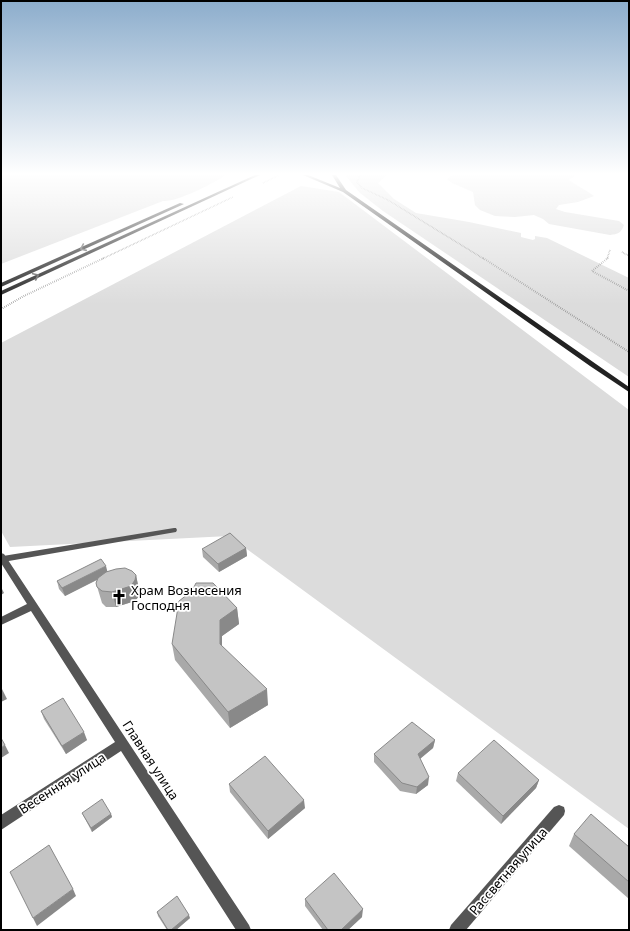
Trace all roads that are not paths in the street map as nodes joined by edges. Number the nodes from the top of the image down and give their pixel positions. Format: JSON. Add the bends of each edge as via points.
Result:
{"nodes":[{"id":1,"x":149,"y":218,"type":"edge"},
{"id":2,"x":163,"y":218,"type":"edge"},
{"id":3,"x":384,"y":218,"type":"edge"},
{"id":4,"x":1,"y":285,"type":"edge"},
{"id":5,"x":1,"y":292,"type":"edge"},
{"id":6,"x":629,"y":390,"type":"edge"},
{"id":7,"x":174,"y":530,"type":"dead end"},
{"id":8,"x":2,"y":558,"type":"edge"},
{"id":9,"x":33,"y":606,"type":"junction"},
{"id":10,"x":1,"y":621,"type":"edge"},
{"id":11,"x":122,"y":744,"type":"junction"},
{"id":12,"x":559,"y":811,"type":"dead end"},
{"id":13,"x":1,"y":823,"type":"edge"},
{"id":14,"x":244,"y":930,"type":"edge"},
{"id":15,"x":456,"y":930,"type":"edge"}],
"edges":[{"from":1,"to":4,"type":"main road","one_way":true},
{"from":5,"to":2,"type":"main road","one_way":true},
{"from":3,"to":6,"type":"main road"},
{"from":7,"to":8,"type":"lane"},
{"from":8,"to":9,"type":"street","name":"Главная улица"},
{"from":9,"to":10,"type":"street"},
{"from":9,"to":11,"type":"street","name":"Главная улица"},
{"from":11,"to":13,"type":"street","name":"Весенняя улица"},
{"from":11,"to":14,"type":"street","name":"Главная улица"},
{"from":12,"to":15,"type":"street","name":"Рассветная улица"}]}
